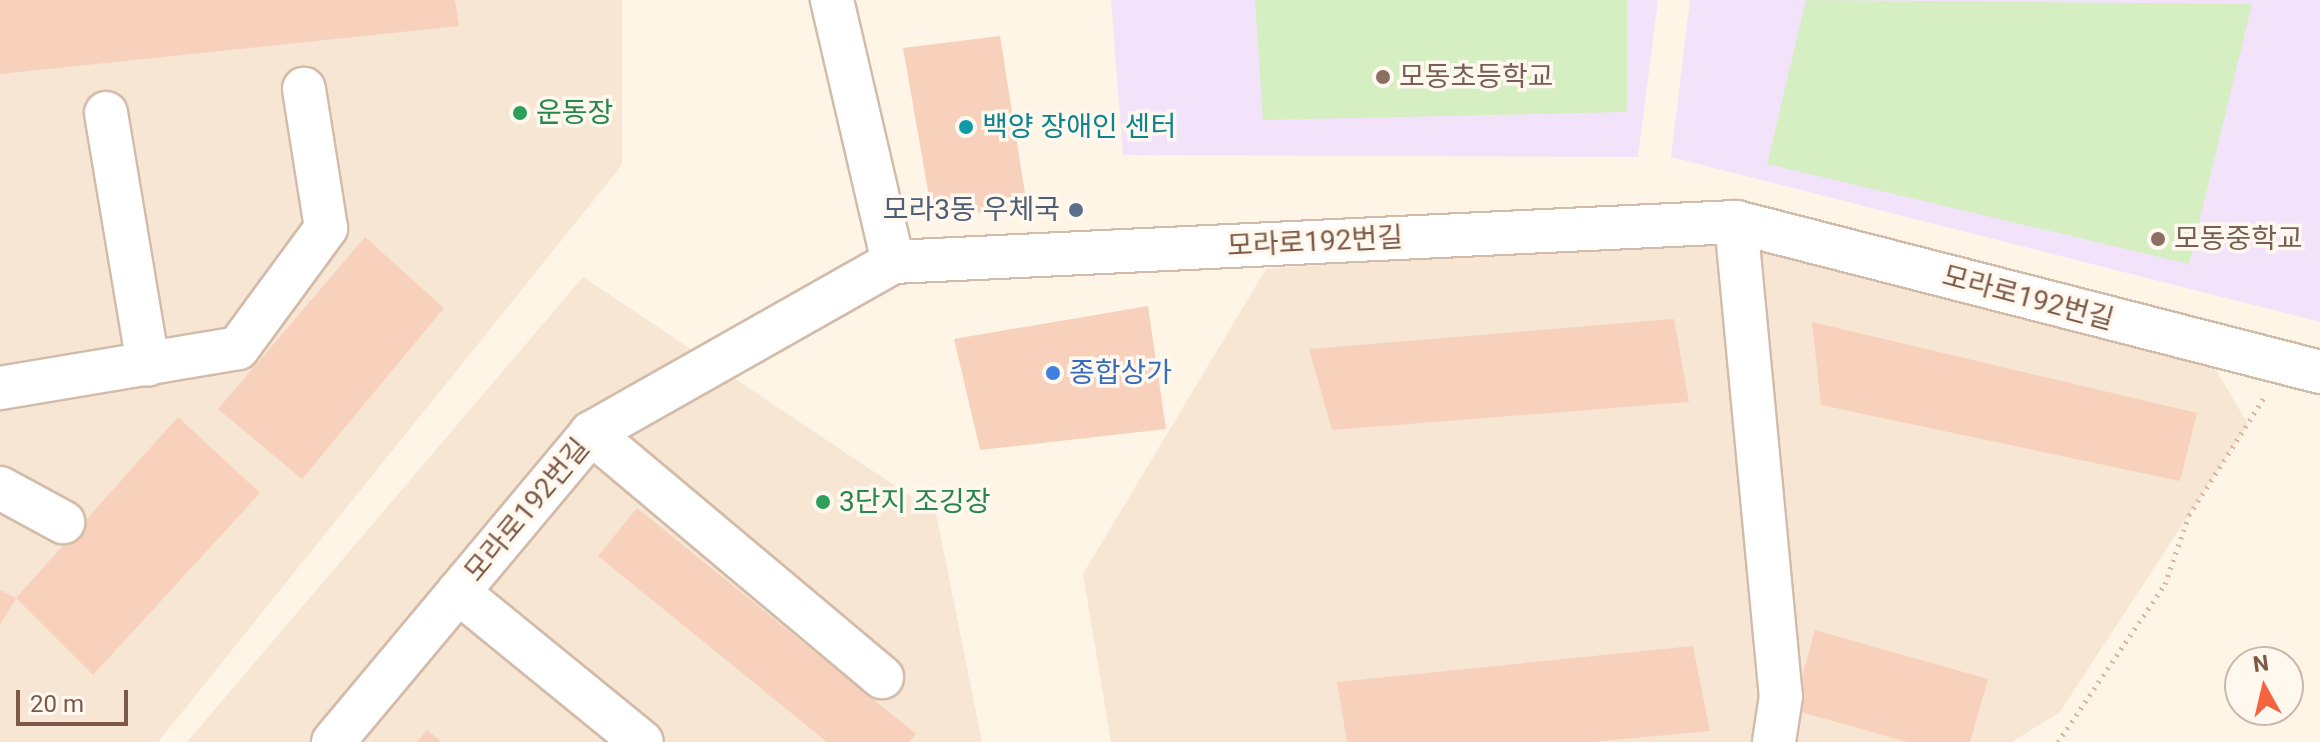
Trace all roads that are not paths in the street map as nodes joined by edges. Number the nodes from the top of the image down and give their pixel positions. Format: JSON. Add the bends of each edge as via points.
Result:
{"nodes":[{"id":1,"x":832,"y":0,"type":"edge"},
{"id":2,"x":304,"y":89,"type":"dead end"},
{"id":3,"x":106,"y":113,"type":"dead end"},
{"id":4,"x":1736,"y":222,"type":"junction"},
{"id":5,"x":893,"y":262,"type":"junction"},
{"id":6,"x":148,"y":365,"type":"junction"},
{"id":7,"x":2303,"y":369,"type":"edge"},
{"id":8,"x":0,"y":388,"type":"edge"},
{"id":9,"x":591,"y":433,"type":"junction"},
{"id":10,"x":0,"y":488,"type":"edge"},
{"id":11,"x":63,"y":522,"type":"dead end"},
{"id":12,"x":458,"y":592,"type":"junction"},
{"id":13,"x":882,"y":677,"type":"dead end"},
{"id":14,"x":333,"y":742,"type":"edge"},
{"id":15,"x":642,"y":742,"type":"edge"},
{"id":16,"x":1774,"y":742,"type":"edge"}],
"edges":[{"from":1,"to":5,"type":"street"},
{"from":2,"to":6,"type":"street","via":[[326,228],[238,348]]},
{"from":3,"to":6,"type":"street"},
{"from":4,"to":5,"type":"street","name":"모라로192번길"},
{"from":4,"to":7,"type":"street","name":"모라로192번길"},
{"from":4,"to":16,"type":"street","via":[[1781,696]]},
{"from":5,"to":9,"type":"street","name":"모라로192번길"},
{"from":6,"to":8,"type":"street"},
{"from":9,"to":12,"type":"street","name":"모라로192번길"},
{"from":9,"to":13,"type":"street"},
{"from":10,"to":11,"type":"street"},
{"from":12,"to":14,"type":"street","name":"모라로192번길"},
{"from":12,"to":15,"type":"street"}]}
